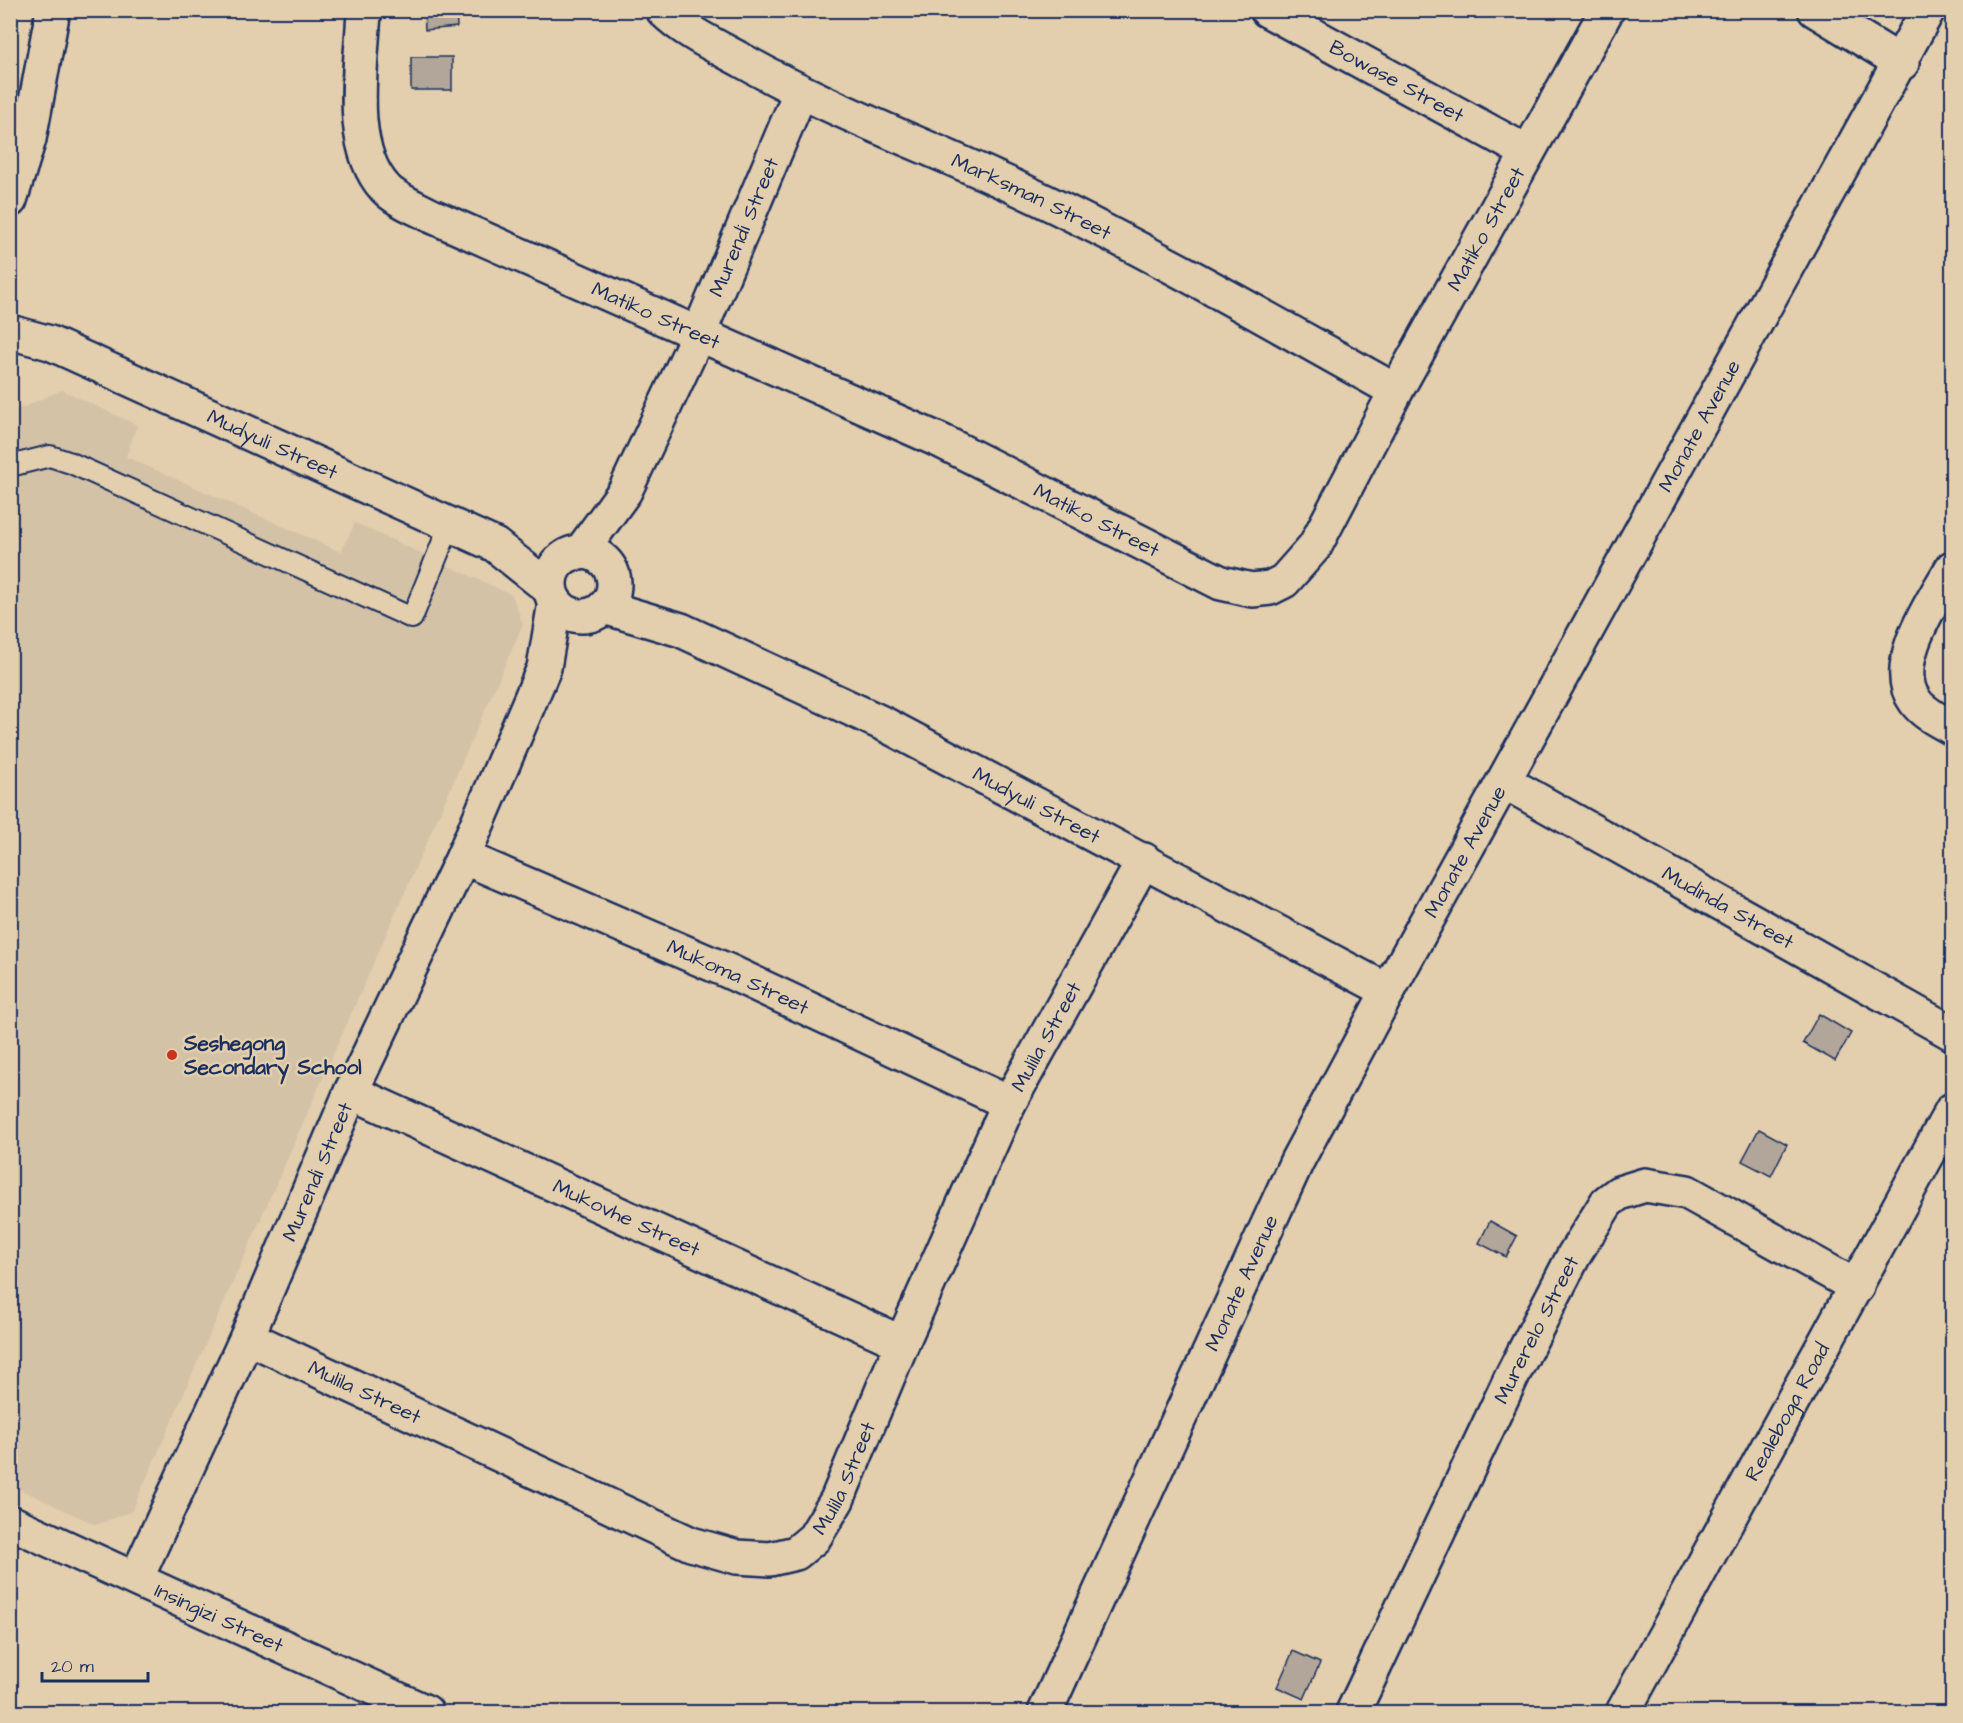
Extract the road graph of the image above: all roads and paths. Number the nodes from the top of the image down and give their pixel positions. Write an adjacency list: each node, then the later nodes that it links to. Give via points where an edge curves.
1 (53, 10): 11 (street, via 29,139)
2 (364, 10): 14 (street, Matiko Street, via 359,120 363,150 385,189 432,216)
3 (663, 10): 9 (street, Marksman Street, via 696,34)
4 (1267, 10): 10 (street, Bowase Street)
5 (1607, 10): 10 (street, Matiko Street)
6 (1815, 10): 8 (street)
7 (1928, 10): 8 (street, Monate Avenue)
8 (1902, 63): 25 (street, Monate Avenue)
9 (800, 93): 14 (street, Murendi Street); 16 (street, Marksman Street, via 1036,197)
10 (1527, 152): 16 (street, Matiko Street)
11 (10, 200)
12 (10, 308): 15 (street, Mudyuli Street)
13 (10, 332): 15 (street, Mudyuli Street)
14 (699, 333): 16 (street, Matiko Street, via 943,442 1221,583 1252,590 1284,581 1314,546); 18 (street, Murendi Street)
15 (50, 343): 19 (street, Mudyuli Street)
16 (1396, 391)
17 (10, 466): 19 (lane, via 50,456 71,463 412,618)
18 (625, 491): 21 (street, Murendi Street); 23 (street, Murendi Street)
19 (450, 524): 20 (street, Mudyuli Street)
20 (495, 545): 21 (street, Mudyuli Street); 23 (street, Mudyuli Street)
21 (574, 554): 23 (street, Mudyuli Street, via 601,559); 23 (street, Murendi Street, via 554,569)
22 (1953, 568): 24 (street, via 1917,632 1907,667 1907,686 1915,702)
23 (586, 593): 26 (street, Murendi Street, via 544,668); 27 (street, Mudyuli Street, via 681,630 886,726)
24 (1953, 728)
25 (1505, 782): 28 (street, Monate Avenue); 29 (street, Mudinda Street)
26 (463, 857): 30 (street, Murendi Street); 31 (street, Mukoma Street, via 728,971)
27 (1144, 860): 28 (street, Mudyuli Street); 31 (street, Mulila Street)
28 (1388, 991): 39 (street, Monate Avenue, via 1297,1161)
29 (1953, 1033)
30 (351, 1092): 34 (street, Murendi Street); 35 (street, Mukovhe Street)
31 (1009, 1103): 35 (street, Mulila Street)
32 (1953, 1110): 33 (street, Realeboga Road)
33 (1857, 1287): 40 (street, Murerelo Street, via 1687,1192 1645,1185 1618,1193 1606,1202 1513,1374); 41 (street, Realeboga Road)
34 (248, 1337): 35 (street, Mulila Street, via 691,1544 737,1557 770,1559 796,1553 814,1538 837,1500); 37 (street, Murendi Street)
35 (902, 1343)
36 (10, 1522): 37 (street, Insingizi Street)
37 (136, 1579): 38 (street, Insingizi Street)
38 (426, 1713)
39 (1045, 1713)
40 (1353, 1713)
41 (1623, 1713)

